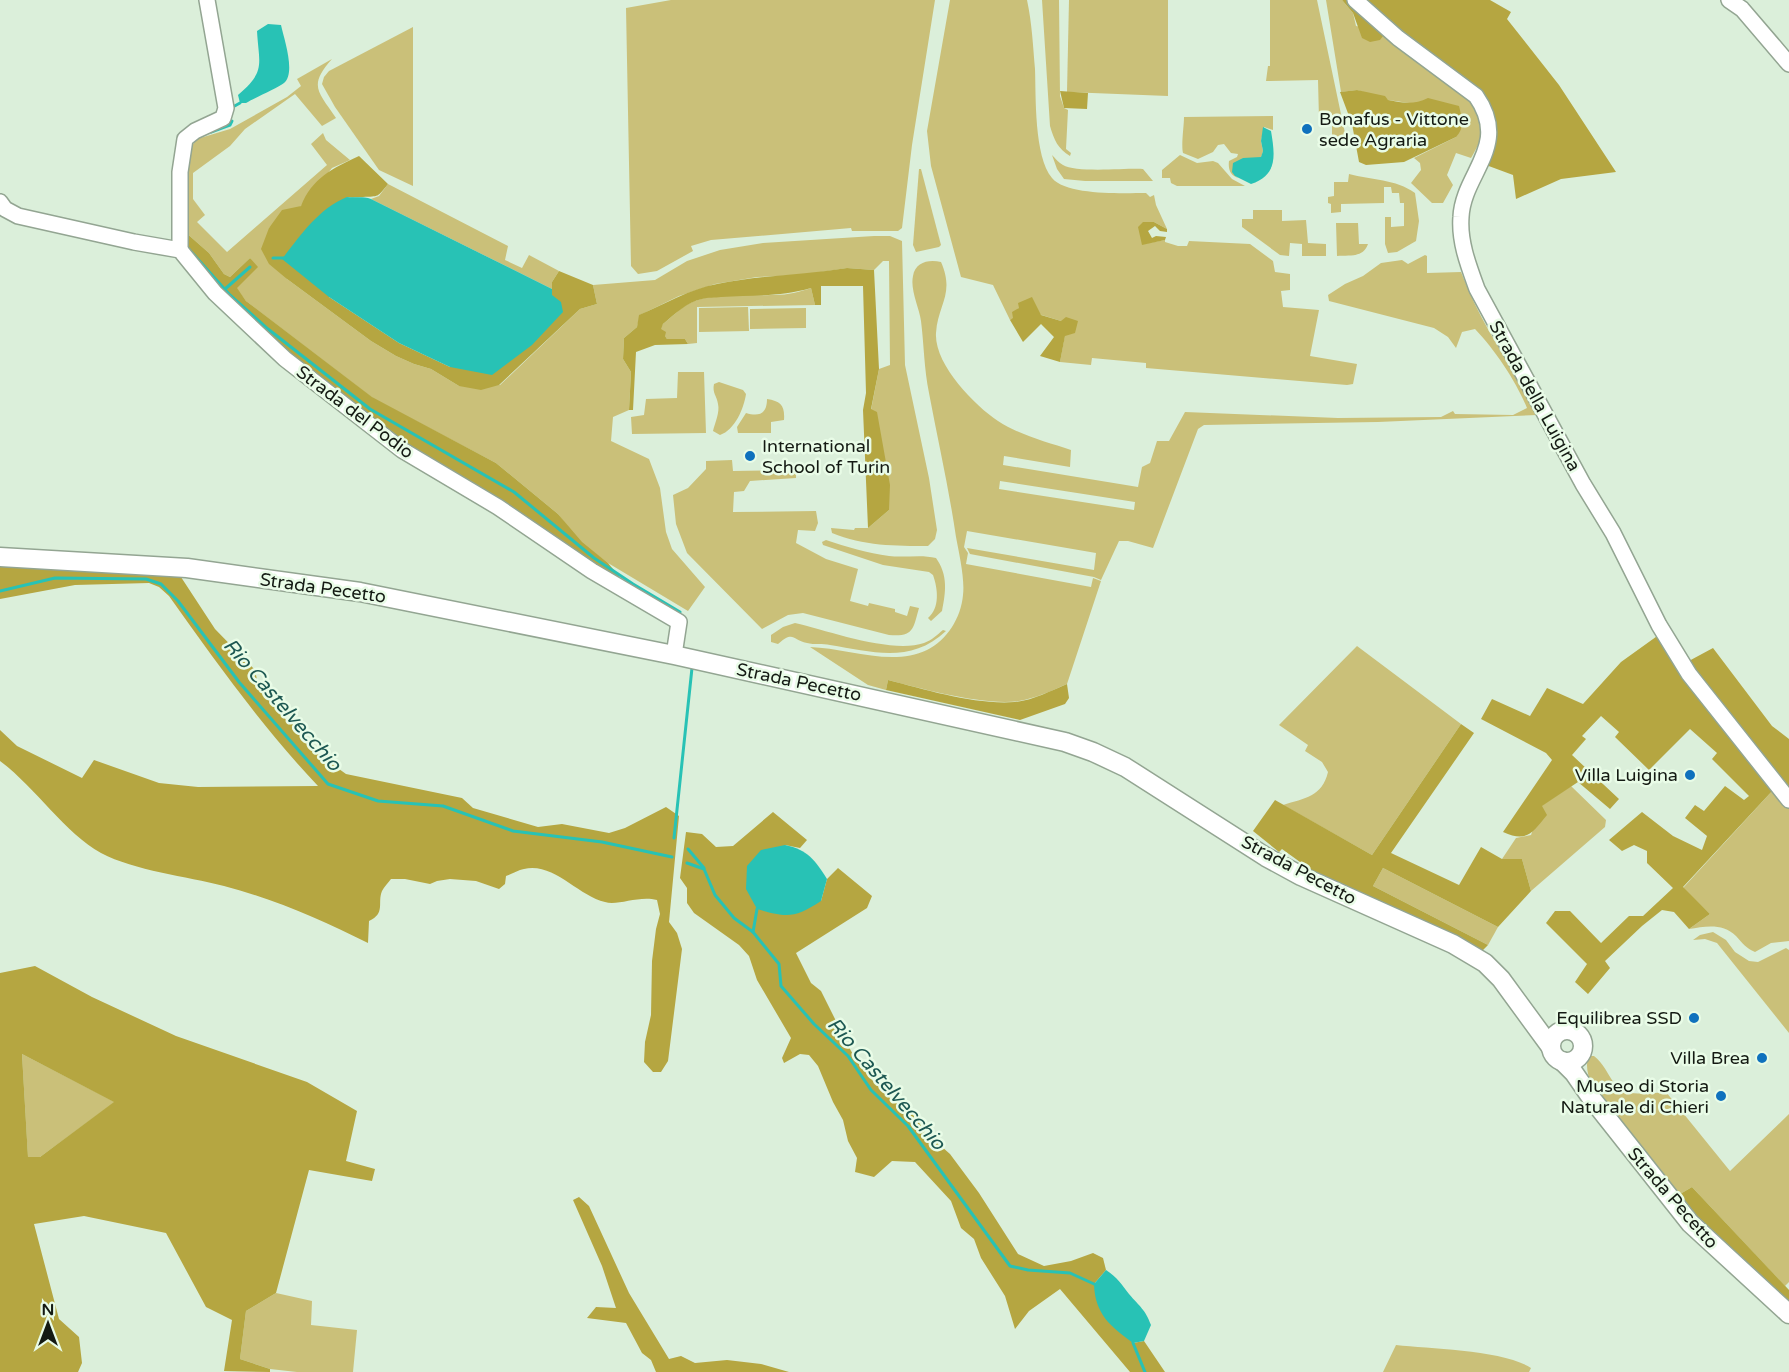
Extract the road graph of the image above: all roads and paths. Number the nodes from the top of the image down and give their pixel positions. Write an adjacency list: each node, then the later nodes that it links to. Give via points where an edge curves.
1 (207, 0): 6 (street, via 226,108 223,118 185,140 180,172)
2 (1355, 0): 9 (street, Strada della Luigina, via 1467,89 1484,107 1486,149 1461,218 1467,261 1477,289 1613,533 1659,626 1689,674)
3 (1729, 0): 4 (street, via 1742,9)
4 (1789, 64)
5 (2, 208): 6 (street, via 18,216)
6 (180, 250): 8 (street, Strada del Podio, via 215,293 285,359 402,450 679,622)
7 (0, 557): 8 (main road, Strada Pecetto, via 187,568 360,592)
8 (674, 655): 10 (main road, Strada Pecetto, via 1006,728 1093,752 1145,779 1301,876 1453,944 1485,963)
9 (1789, 800)
10 (1524, 1011): 11 (main road, Strada Pecetto, via 1548,1027); 12 (main road, Strada Pecetto)
11 (1562, 1030): 12 (main road); 13 (main road, Strada Pecetto, via 1572,1030 1580,1036)
12 (1550, 1046): 14 (main road, Strada Pecetto)
13 (1580, 1055): 14 (main road, via 1572,1061); 15 (main road, Strada Pecetto)
14 (1562, 1061): 15 (main road, Strada Pecetto)
15 (1592, 1099): 16 (main road, Strada Pecetto, via 1690,1223)
16 (1789, 1314)

